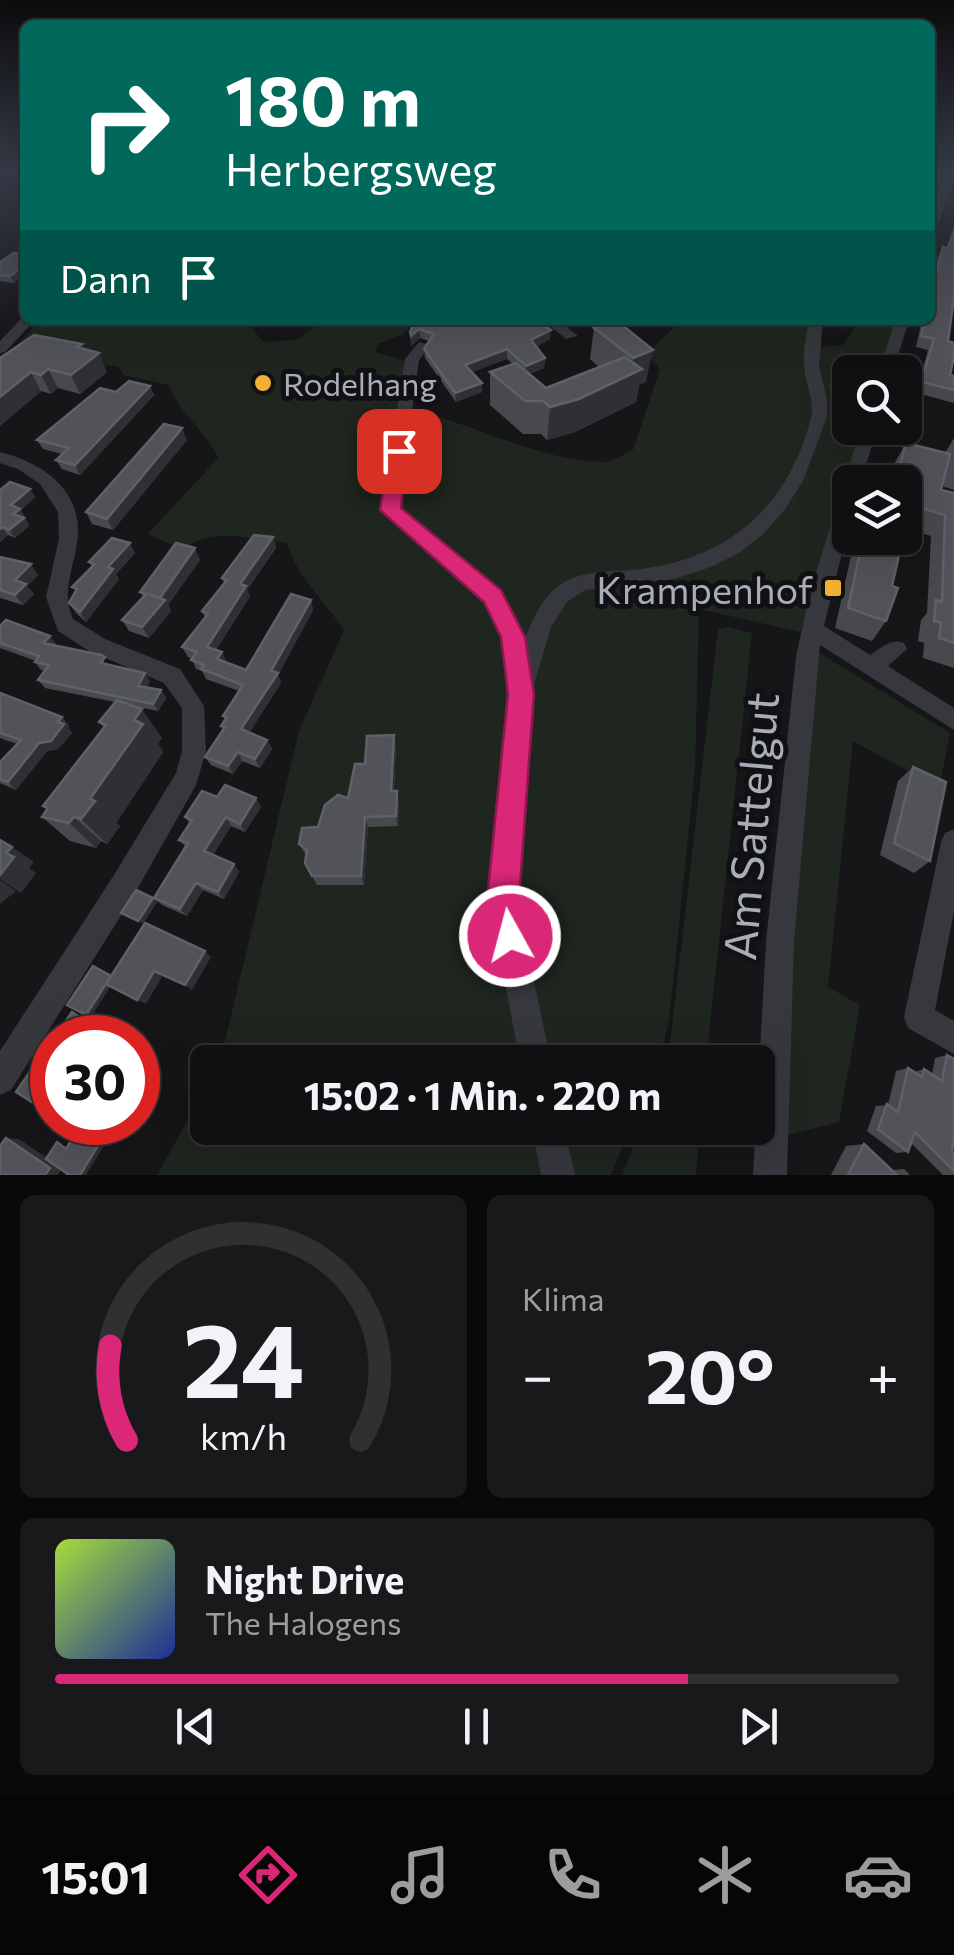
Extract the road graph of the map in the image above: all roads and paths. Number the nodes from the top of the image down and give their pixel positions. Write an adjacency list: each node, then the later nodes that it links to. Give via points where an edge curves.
1 (23, 325): 7 (street)
2 (556, 325): 5 (street)
3 (816, 325): 14 (street, via 812,363 820,412 794,476 758,528 728,554 696,568 570,588 545,619)
4 (900, 325): 8 (street)
5 (572, 336)
6 (424, 345): 14 (street, via 412,359 390,510 500,606 513,637)
7 (0, 349)
8 (891, 355)
9 (0, 457): 19 (street, via 42,476 63,504 70,525 54,589 65,624 172,676 196,720 187,777)
10 (832, 555): 11 (street, Am Sattelgut)
11 (812, 628): 13 (street); 22 (street, Am Sattelgut, via 780,942)
12 (896, 649): 13 (street)
13 (871, 666): 15 (street)
14 (521, 694): 18 (street, via 503,899)
15 (954, 720)
16 (954, 842): 17 (street, via 918,1016)
17 (954, 1039)
18 (532, 1045)
19 (0, 1079)
20 (552, 1145): 21 (street)
21 (558, 1175)
22 (770, 1175)

